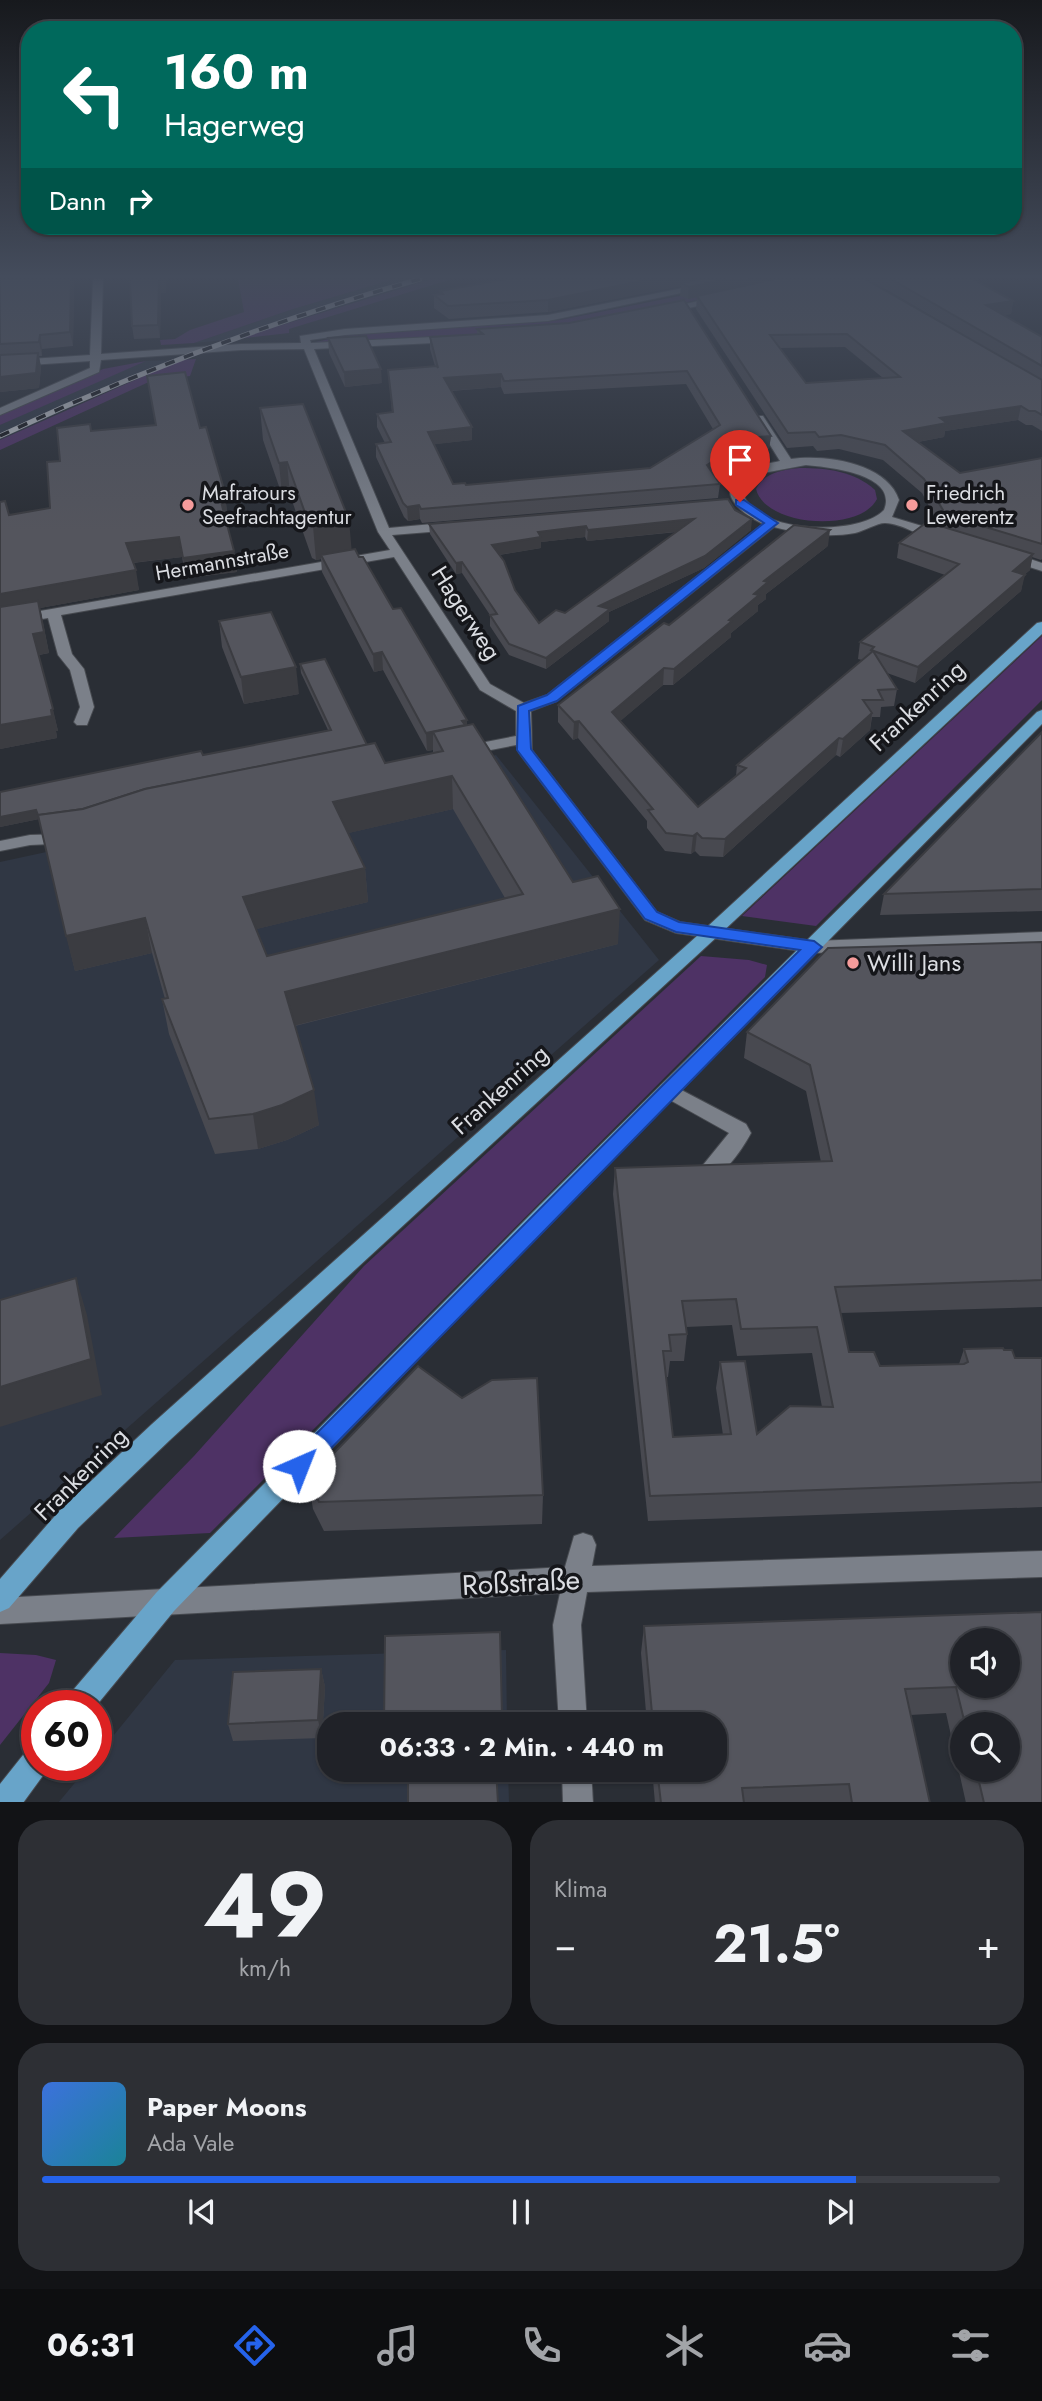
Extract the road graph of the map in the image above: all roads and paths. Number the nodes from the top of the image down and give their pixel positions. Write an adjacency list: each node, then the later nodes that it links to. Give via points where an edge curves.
1 (96, 363): 4 (street, via 95,370)
2 (314, 363): 9 (street, Hagerweg)
3 (751, 406): 5 (street)
4 (0, 412)
5 (787, 462): 6 (street, via 834,464 874,477 892,493 894,502); 7 (street, via 744,476 737,484 733,503)
6 (883, 518): 7 (street, via 834,531); 10 (street)
7 (772, 523): 17 (street, via 552,698)
8 (466, 525): 9 (street)
9 (384, 532): 12 (street, Hagerweg)
10 (949, 538)
11 (989, 550): 13 (street)
12 (397, 552): 14 (street, Hermannstraße); 17 (street, Hagerweg, via 485,687)
13 (1042, 567)
14 (54, 613): 15 (street, Hermannstraße); 19 (street, via 65,655 77,669 87,708)
15 (0, 622)
16 (1042, 626): 24 (main road, Frankenring)
17 (523, 709): 20 (street)
18 (1042, 715): 26 (main road)
19 (82, 722)
20 (524, 738): 21 (street); 24 (street, via 524,750 651,916 676,927)
21 (443, 755)
22 (78, 836): 23 (street)
23 (0, 846)
24 (713, 932): 26 (street); 32 (main road, Frankenring, via 161,1432 69,1519)
25 (1042, 938): 26 (street)
26 (814, 947): 27 (main road)
27 (668, 1090): 28 (street, via 741,1133 706,1176); 33 (main road, via 605,1166 538,1222)
28 (673, 1179)
29 (583, 1545): 31 (street)
30 (1042, 1564): 31 (street, Roßstraße)
31 (577, 1579): 33 (street, Roßstraße); 36 (street, via 567,1625)
32 (0, 1599)
33 (165, 1602): 34 (street, Roßstraße); 35 (main road)
34 (0, 1611)
35 (91, 1690)
36 (572, 1712)
37 (21, 1780): 39 (main road)
38 (577, 1782): 40 (street)
39 (4, 1802)
40 (578, 1802)

